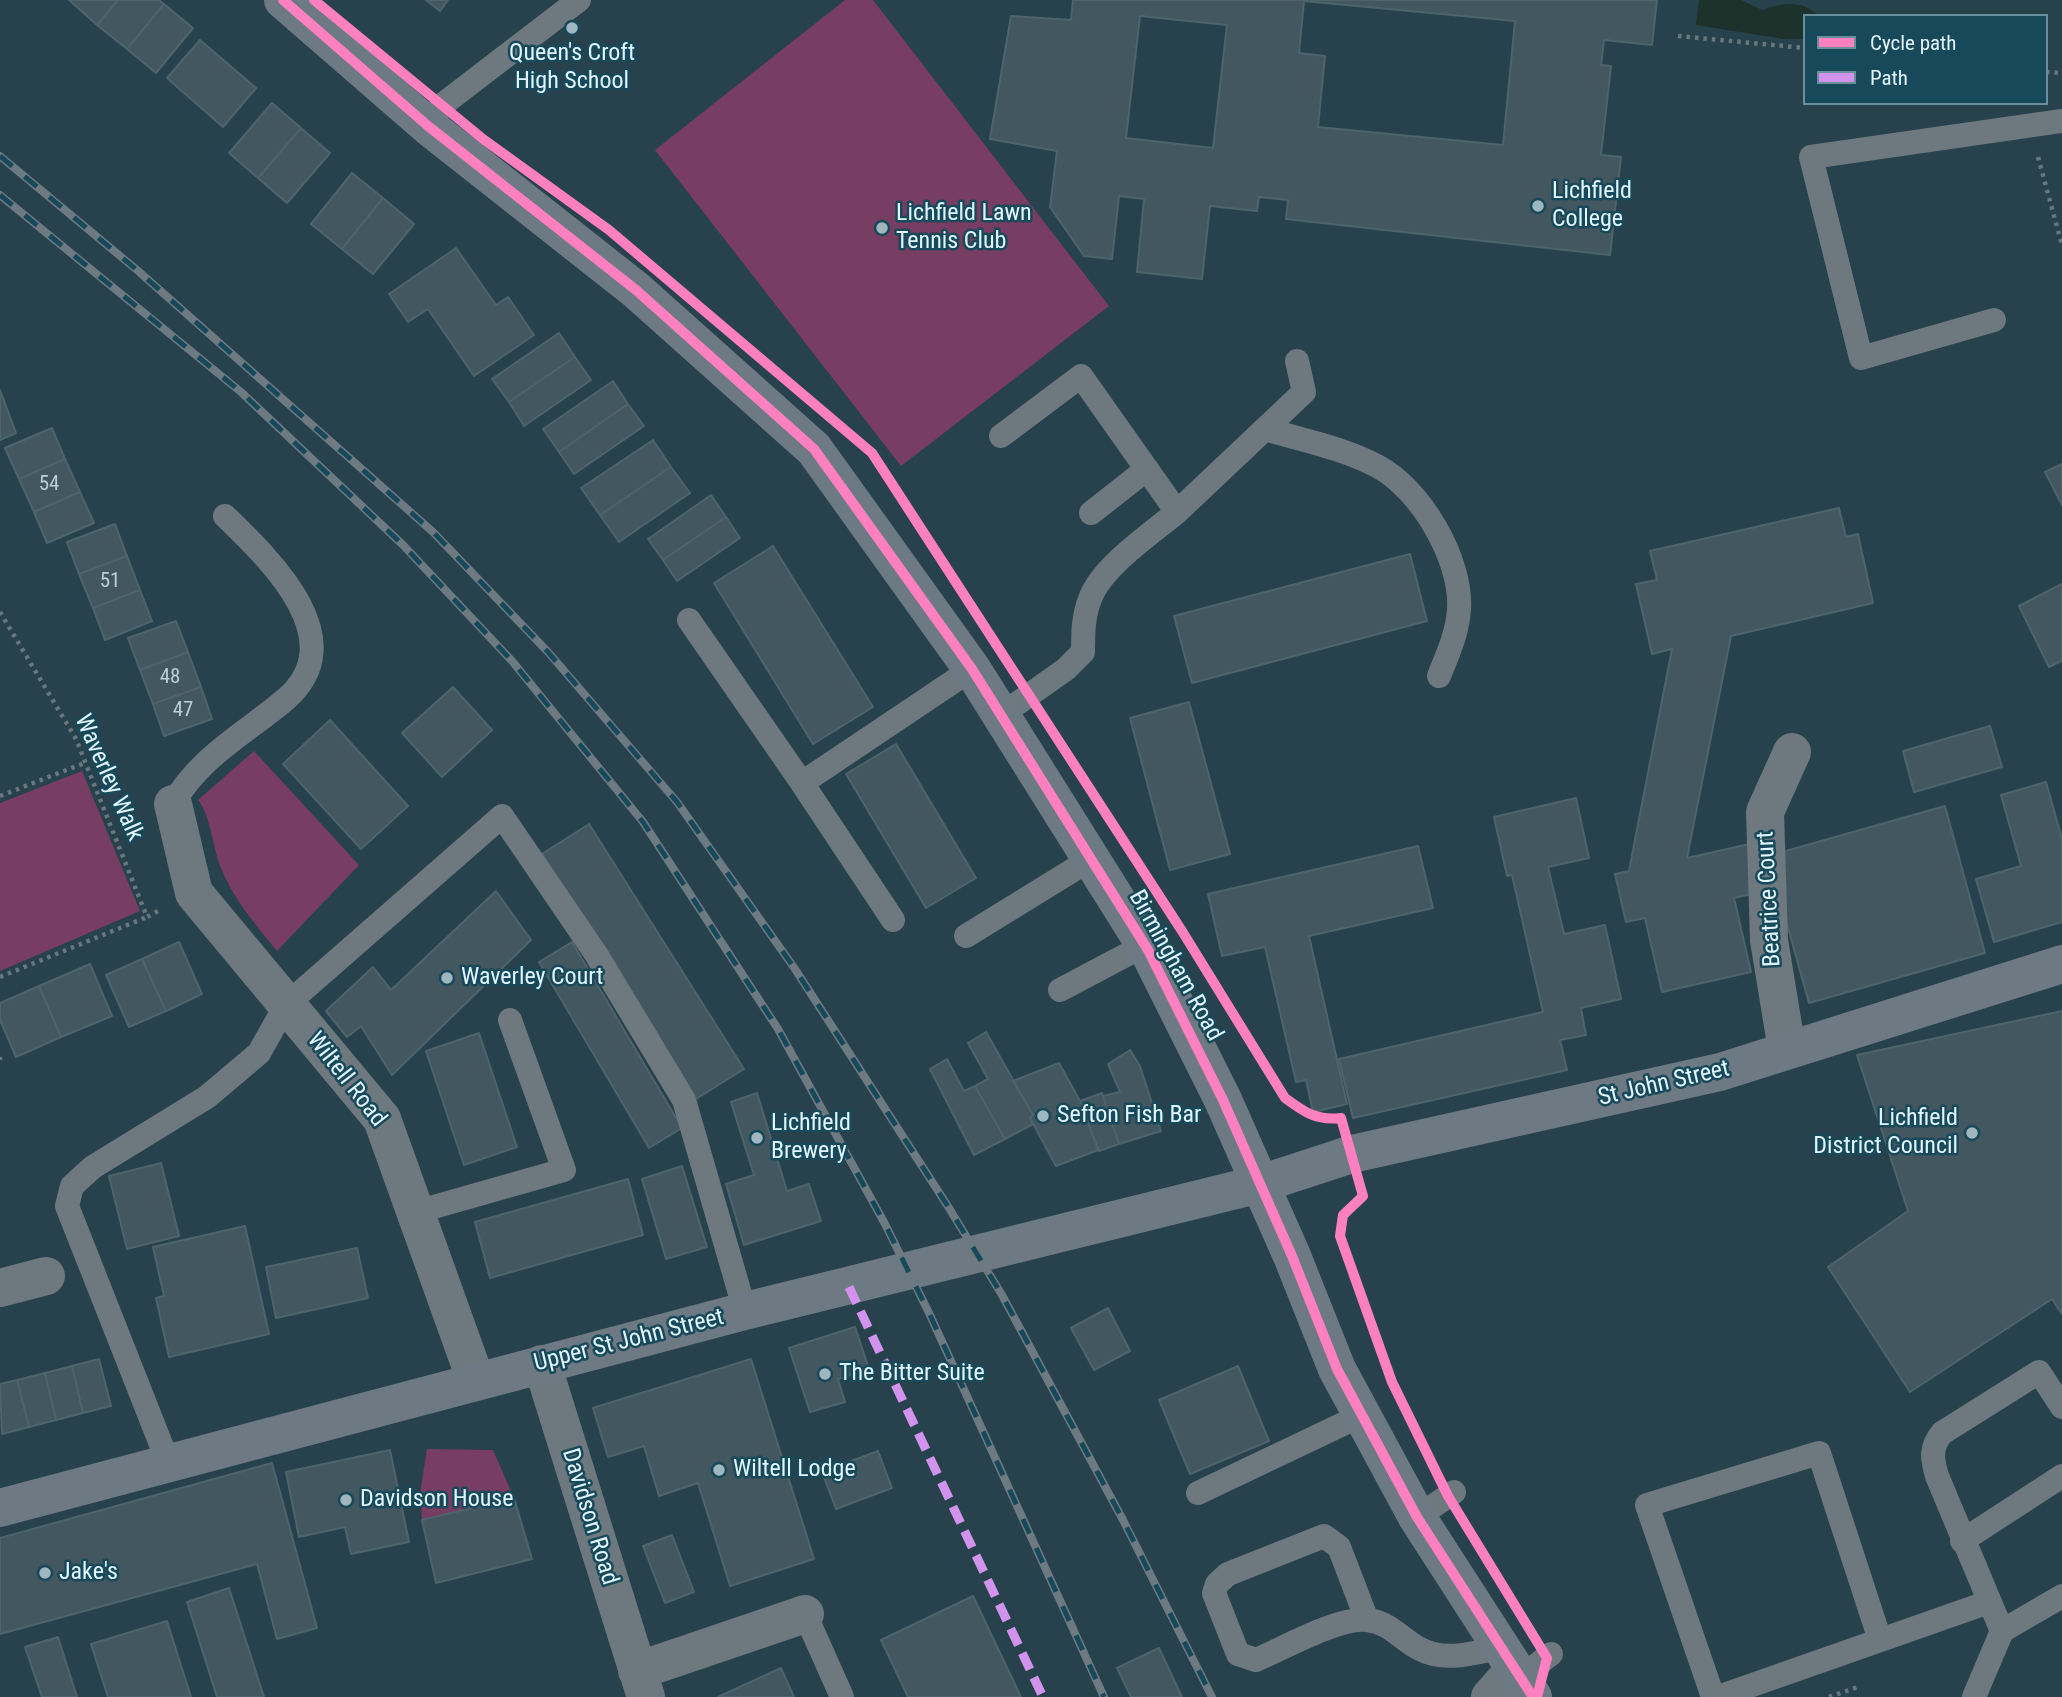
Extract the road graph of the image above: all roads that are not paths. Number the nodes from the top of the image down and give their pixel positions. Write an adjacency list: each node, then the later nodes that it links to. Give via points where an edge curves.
1 (283, 0): 4 (street, Birmingham Road)
2 (579, 0): 4 (lane, via 442,105)
3 (2062, 121): 5 (lane, via 1811,157 1861,358)
4 (428, 126): 14 (street, Birmingham Road, via 636,290 814,449)
5 (1994, 320)
6 (1297, 362): 7 (lane, via 1304,392)
7 (1265, 429): 10 (lane); 15 (lane, via 1378,467 1409,490 1441,536 1453,571 1459,609)
8 (1001, 436): 9 (lane, via 1081,376)
9 (1147, 469): 10 (lane); 11 (lane)
10 (1177, 512): 16 (lane, via 1101,578 1090,598 1083,652)
11 (1091, 513)
12 (225, 516): 19 (lane, via 279,570 297,597 310,638 309,662 297,688 202,765)
13 (689, 620): 18 (lane)
14 (972, 669): 16 (street, Birmingham Road); 18 (lane)
15 (1439, 676)
16 (1001, 715): 20 (street, Birmingham Road)
17 (1792, 752): 28 (street, Beatrice Court, via 1765,812 1769,940)
18 (802, 783): 21 (lane)
19 (173, 804): 26 (street, Wiltell Road, via 194,893)
20 (1091, 859): 22 (lane); 23 (street, Birmingham Road)
21 (893, 920)
22 (966, 936)
23 (1145, 945): 25 (lane); 29 (street, Birmingham Road)
24 (2062, 964): 28 (street, St John Street)
25 (1060, 990)
26 (286, 1005): 30 (street, Wiltell Road, via 382,1119); 33 (lane, via 502,816 596,954 684,1100); 38 (lane, via 249,1062 207,1097 93,1167 72,1186 67,1206)
27 (510, 1020): 30 (lane, via 564,1170)
28 (1787, 1050): 29 (street, St John Street, via 1720,1072 1352,1154)
29 (1260, 1184): 33 (street, Upper St John Street); 37 (street, Birmingham Road, via 1337,1369)
30 (416, 1212): 35 (street, Wiltell Road)
31 (46, 1276): 32 (street)
32 (0, 1288)
33 (745, 1311): 34 (street, Upper St John Street)
34 (542, 1364): 35 (street, Upper St John Street); 53 (street, Davidson Road)
35 (477, 1381): 38 (street, Upper St John Street)
36 (2062, 1407): 44 (lane, via 2039,1372 1934,1442 1931,1458)
37 (1362, 1415): 41 (lane); 43 (street, Birmingham Road)
38 (168, 1462): 42 (street, Upper St John Street)
39 (2062, 1476): 44 (lane)
40 (1454, 1492): 43 (lane)
41 (1199, 1493)
42 (0, 1508)
43 (1417, 1517): 52 (street, Birmingham Road)
44 (1962, 1541): 46 (lane)
45 (2062, 1595): 49 (lane)
46 (1989, 1602): 49 (lane); 50 (lane)
47 (805, 1614): 53 (street, Davidson Road); 54 (lane)
48 (1367, 1620): 48 (lane, via 1348,1621 1256,1660 1238,1654 1214,1593 1228,1574 1324,1536 1339,1547); 52 (lane, via 1390,1626 1435,1655 1461,1656)
49 (2002, 1631): 57 (lane)
50 (1881, 1640): 55 (lane, via 1819,1453 1647,1505); 56 (lane)
51 (1551, 1654): 52 (lane)
52 (1512, 1678)
53 (642, 1684)
54 (842, 1697)
55 (1713, 1697)
56 (1718, 1697)
57 (1974, 1697)

